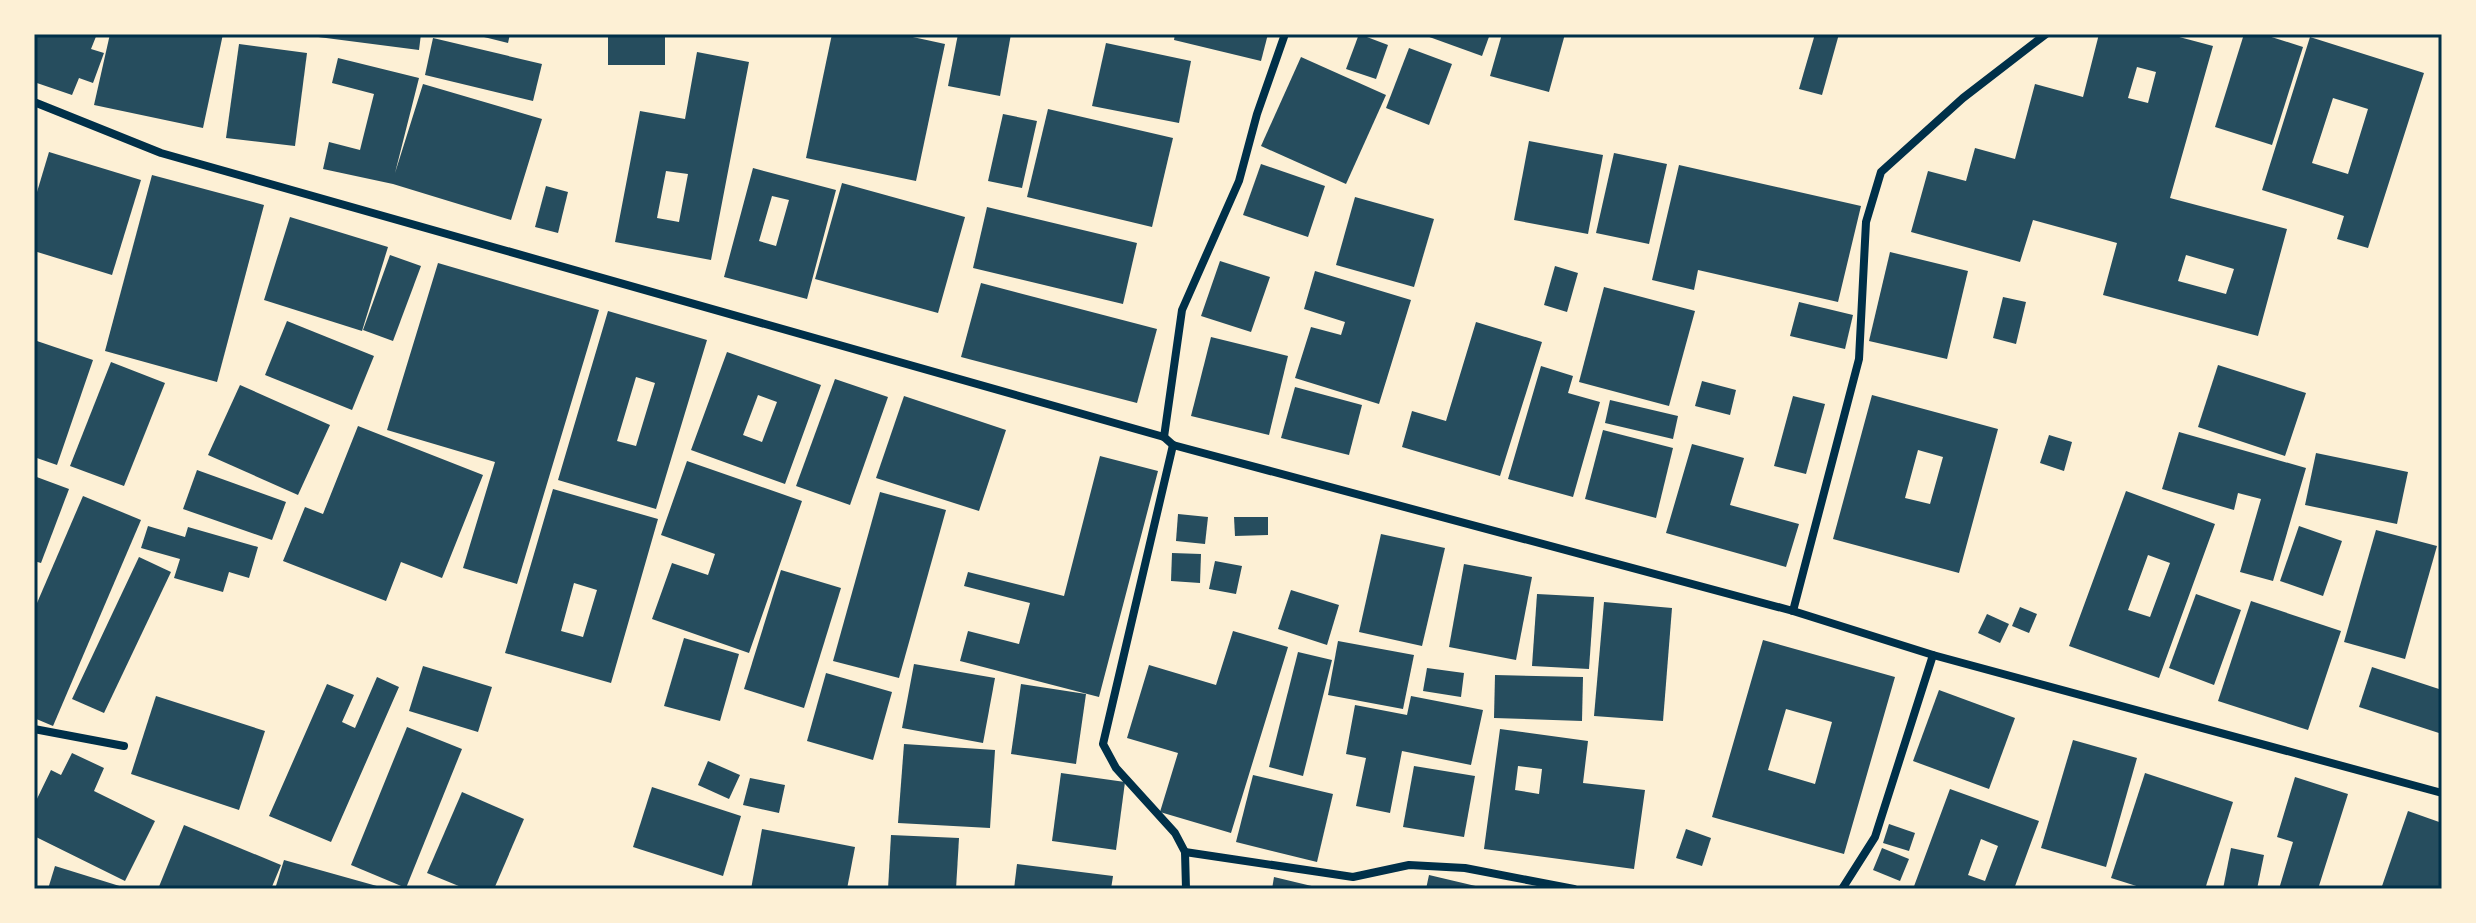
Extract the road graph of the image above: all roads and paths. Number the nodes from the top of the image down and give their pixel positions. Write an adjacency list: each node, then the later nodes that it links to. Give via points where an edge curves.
1 (1285, 34): 4 (street, via 1239,181 1182,310)
2 (2046, 34): 6 (street, via 1963,98 1881,172 1866,222 1859,359)
3 (34, 102): 4 (street, via 161,153)
4 (1164, 437): 5 (street)
5 (1173, 445): 6 (street); 11 (street, via 1103,744 1116,768 1175,833)
6 (1793, 611): 7 (street)
7 (1933, 655): 10 (street); 14 (street, via 1875,837)
8 (34, 729): 9 (street)
9 (124, 746)
10 (2442, 793)
11 (1185, 852): 12 (street); 13 (street, via 1353,877 1409,865 1465,868)
12 (1186, 889)
13 (1574, 889)
14 (1842, 889)

